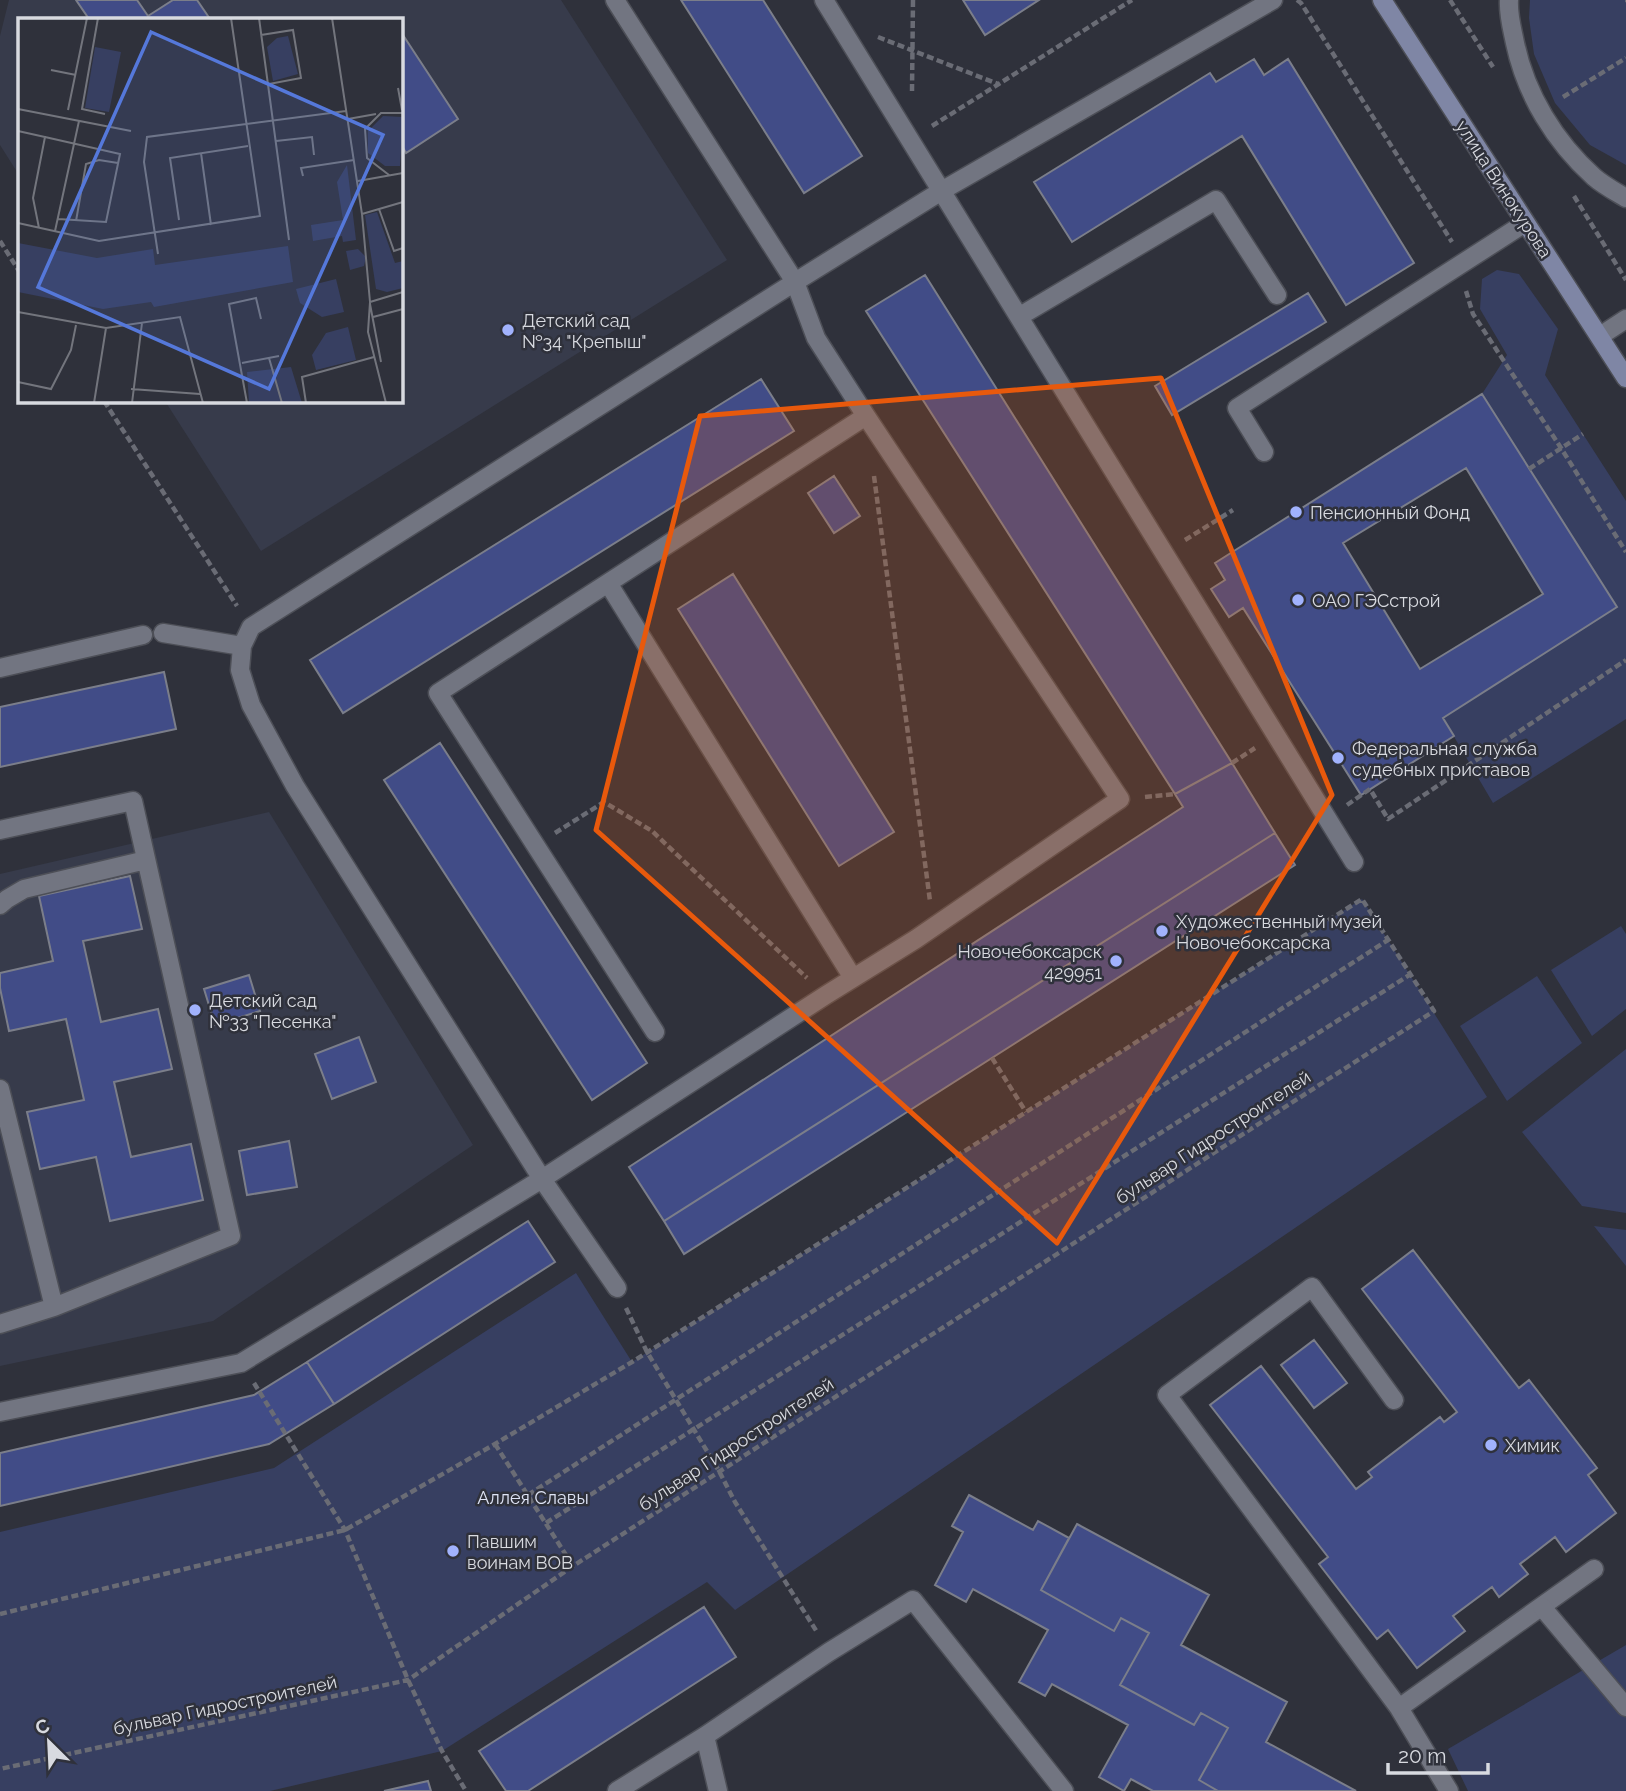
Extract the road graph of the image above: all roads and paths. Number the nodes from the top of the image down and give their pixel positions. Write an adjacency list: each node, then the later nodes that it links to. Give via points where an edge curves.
1 (615, 0): 19 (street)
2 (824, 0): 8 (street)
3 (913, 0): 9 (path)
4 (1132, 0): 11 (path)
5 (1273, 0): 14 (street)
6 (1382, 0): 16 (street, улица Винокурова)
7 (1509, 0): 12 (street, via 1519,64)
8 (838, 22): 9 (path); 13 (street)
9 (912, 51): 11 (path); 13 (path)
10 (1626, 58): 12 (path)
11 (998, 84): 13 (path)
12 (1540, 111): 15 (street, via 1569,152 1596,179)
13 (911, 139): 14 (street)
14 (943, 190): 19 (street); 21 (street)
15 (1626, 198)
16 (1525, 223): 23 (street, улица Винокурова); 28 (street, via 1237,408)
17 (0, 241): 18 (path)
18 (18, 269)
19 (795, 282): 26 (street, via 816,338); 34 (street)
20 (1277, 295): 21 (street, via 1216,200)
21 (1020, 316): 32 (street)
22 (1626, 319): 23 (street)
23 (1600, 336): 24 (street, улица Винокурова)
24 (1626, 378)
25 (105, 402): 34 (path)
26 (866, 416): 33 (street); 46 (street, via 1120,799)
27 (1583, 434): 29 (path)
28 (1264, 452)
29 (1529, 469)
30 (873, 472): 46 (path)
31 (1233, 510): 32 (path)
32 (1164, 553): 40 (street)
33 (608, 583): 42 (street, via 438,693); 49 (street)
34 (251, 627): 37 (street)
35 (163, 633): 37 (street)
36 (143, 635): 39 (street)
37 (242, 646): 55 (street, via 240,670 251,705 295,786)
38 (1626, 660): 40 (path, via 1388,819 1370,789)
39 (0, 668)
40 (1327, 818): 44 (street)
41 (0, 830): 43 (street, via 133,800)
42 (536, 845): 50 (path, via 604,802 652,831); 51 (street)
43 (146, 860): 45 (street, via 24,889); 57 (street, via 231,1236)
44 (1354, 862)
45 (0, 905)
46 (934, 927): 49 (street)
47 (1388, 940): 48 (path); 54 (path, via 1362,899); 61 (path)
48 (1411, 974): 64 (path); 66 (path, бульвар Гидростроителей, via 1434,1011)
49 (853, 978): 50 (street)
50 (826, 995): 55 (street)
51 (655, 1032)
52 (992, 1058): 54 (path)
53 (0, 1089): 57 (street)
54 (1026, 1112): 59 (path)
55 (542, 1179): 56 (street); 60 (street)
56 (617, 1288): 59 (path)
57 (54, 1307): 58 (street)
58 (0, 1324)
59 (647, 1352): 61 (path); 65 (path)
60 (241, 1363): 63 (street); 69 (path)
61 (675, 1400): 64 (path); 67 (path)
62 (1394, 1400): 77 (street, via 1311,1287 1167,1395)
63 (0, 1412)
64 (694, 1429): 66 (path); 68 (path)
65 (495, 1444): 67 (path); 69 (path)
66 (719, 1471): 70 (path, бульвар Гидростроителей); 74 (path)
67 (528, 1494): 68 (path)
68 (546, 1523): 70 (path)
69 (345, 1530): 73 (path); 75 (path)
70 (573, 1566): 75 (path, бульвар Гидростроителей)
71 (1594, 1570): 72 (street)
72 (1542, 1607): 76 (street); 77 (street)
73 (0, 1614)
74 (829, 1651): 78 (street); 83 (street, via 913,1600)
75 (408, 1680): 79 (path, бульвар Гидростроителей); 80 (path)
76 (1626, 1707)
77 (1399, 1708): 84 (street)
78 (705, 1736): 81 (street); 82 (street)
79 (0, 1769)
80 (466, 1791)
81 (617, 1791)
82 (718, 1791)
83 (1065, 1791)
84 (1448, 1791)

